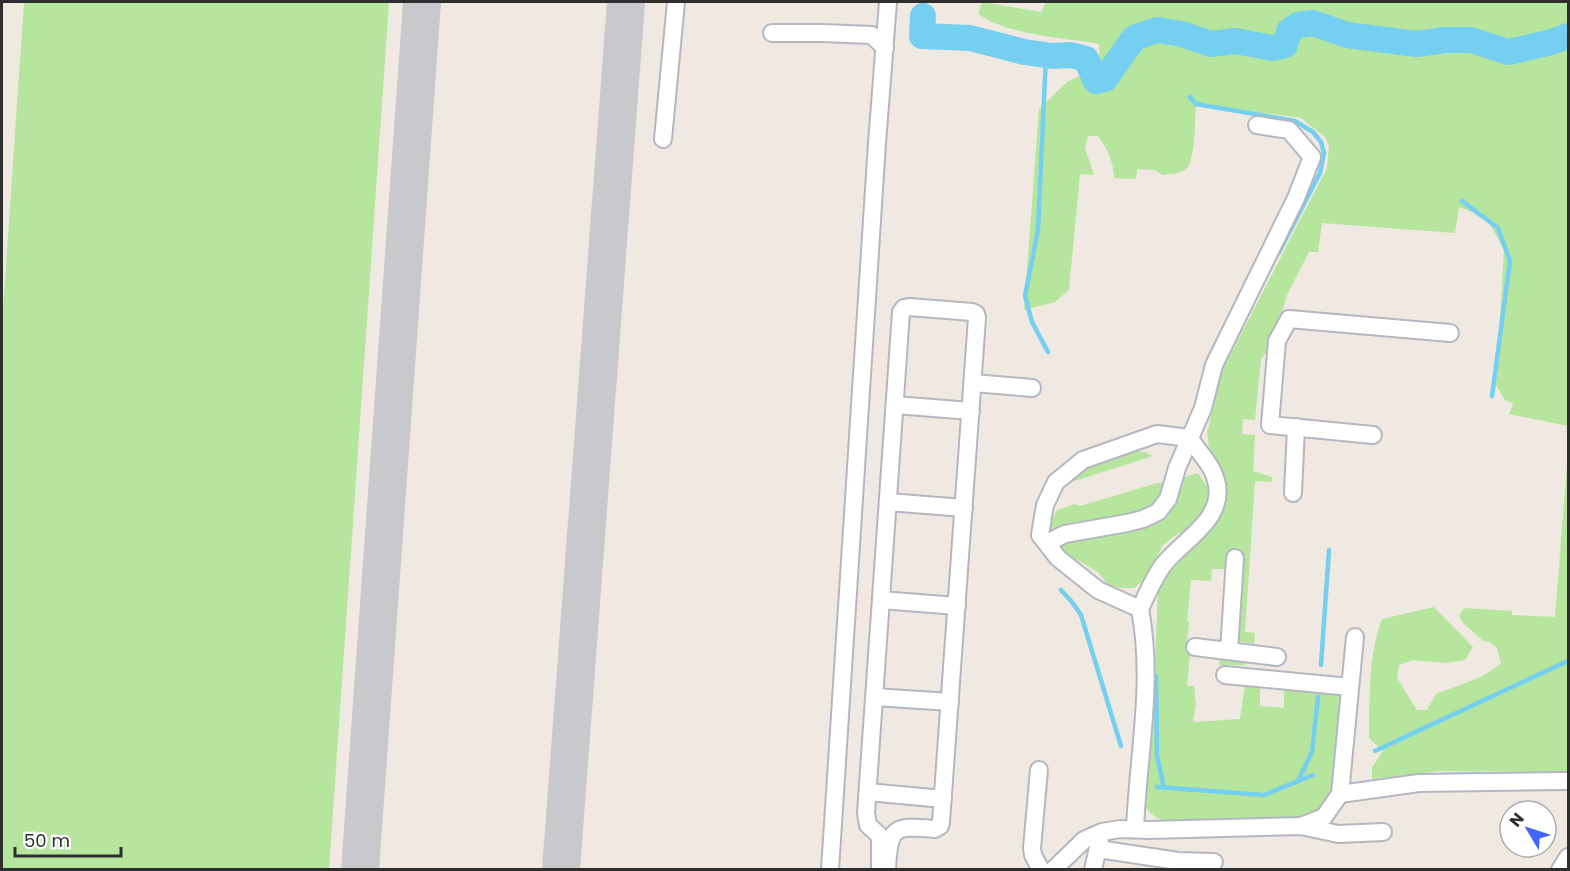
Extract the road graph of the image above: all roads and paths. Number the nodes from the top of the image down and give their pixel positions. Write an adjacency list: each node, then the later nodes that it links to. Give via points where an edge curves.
1 (676, 2): 5 (street)
2 (883, 15): 3 (street, via 822,33); 44 (street, via 885,48)
3 (772, 33)
4 (1257, 125): 13 (street, via 1289,130 1312,157 1296,198 1214,365)
5 (663, 139)
6 (1450, 333): 11 (street, via 1289,319 1277,341 1270,425)
7 (973, 383): 8 (street); 9 (street, via 976,314 904,308); 10 (street)
8 (1032, 388)
9 (895, 405): 10 (street); 15 (street)
10 (971, 411): 16 (street)
11 (1296, 428): 12 (street); 14 (street)
12 (1373, 435)
13 (1190, 438): 17 (street, via 1168,499 1158,512 1143,519 1065,534); 17 (street, via 1156,434 1083,460 1056,482 1049,498 1040,535); 21 (street, via 1215,476 1215,508 1203,528 1164,564)
14 (1293, 493)
15 (888, 502): 16 (street); 19 (street)
16 (964, 508): 20 (street)
17 (1047, 543): 21 (street, via 1058,558 1098,590)
18 (1235, 558): 24 (street)
19 (882, 600): 20 (street); 28 (street)
20 (957, 606): 29 (street)
21 (1140, 609): 36 (street, via 1146,638 1146,707)
22 (1355, 637): 27 (street)
23 (1195, 647): 24 (street)
24 (1229, 651): 26 (street, via 1278,652)
25 (1225, 675): 26 (street)
26 (1276, 680): 27 (street)
27 (1350, 687): 33 (street)
28 (875, 697): 29 (street); 32 (street)
29 (950, 702): 34 (street)
30 (1038, 770): 47 (street, via 1032,848)
31 (1569, 782): 33 (street, via 1419,783)
32 (868, 792): 34 (street); 45 (street, via 868,825 880,836)
33 (1340, 794): 35 (street, via 1324,817)
34 (943, 799): 46 (street, via 940,826 936,829 904,827 893,835 888,846)
35 (1301, 826): 37 (street); 39 (street, via 1338,834)
36 (1135, 829): 37 (street); 38 (street)
37 (1167, 830): 42 (street)
38 (1102, 832): 40 (street); 48 (street, via 1084,840)
39 (1383, 832)
40 (1098, 849): 42 (street); 49 (street)
41 (1569, 857): 50 (street)
42 (1167, 859): 43 (street)
43 (1214, 862)
44 (830, 870)
45 (880, 870)
46 (887, 870)
47 (1041, 870)
48 (1053, 870)
49 (1094, 870)
50 (1560, 870)

